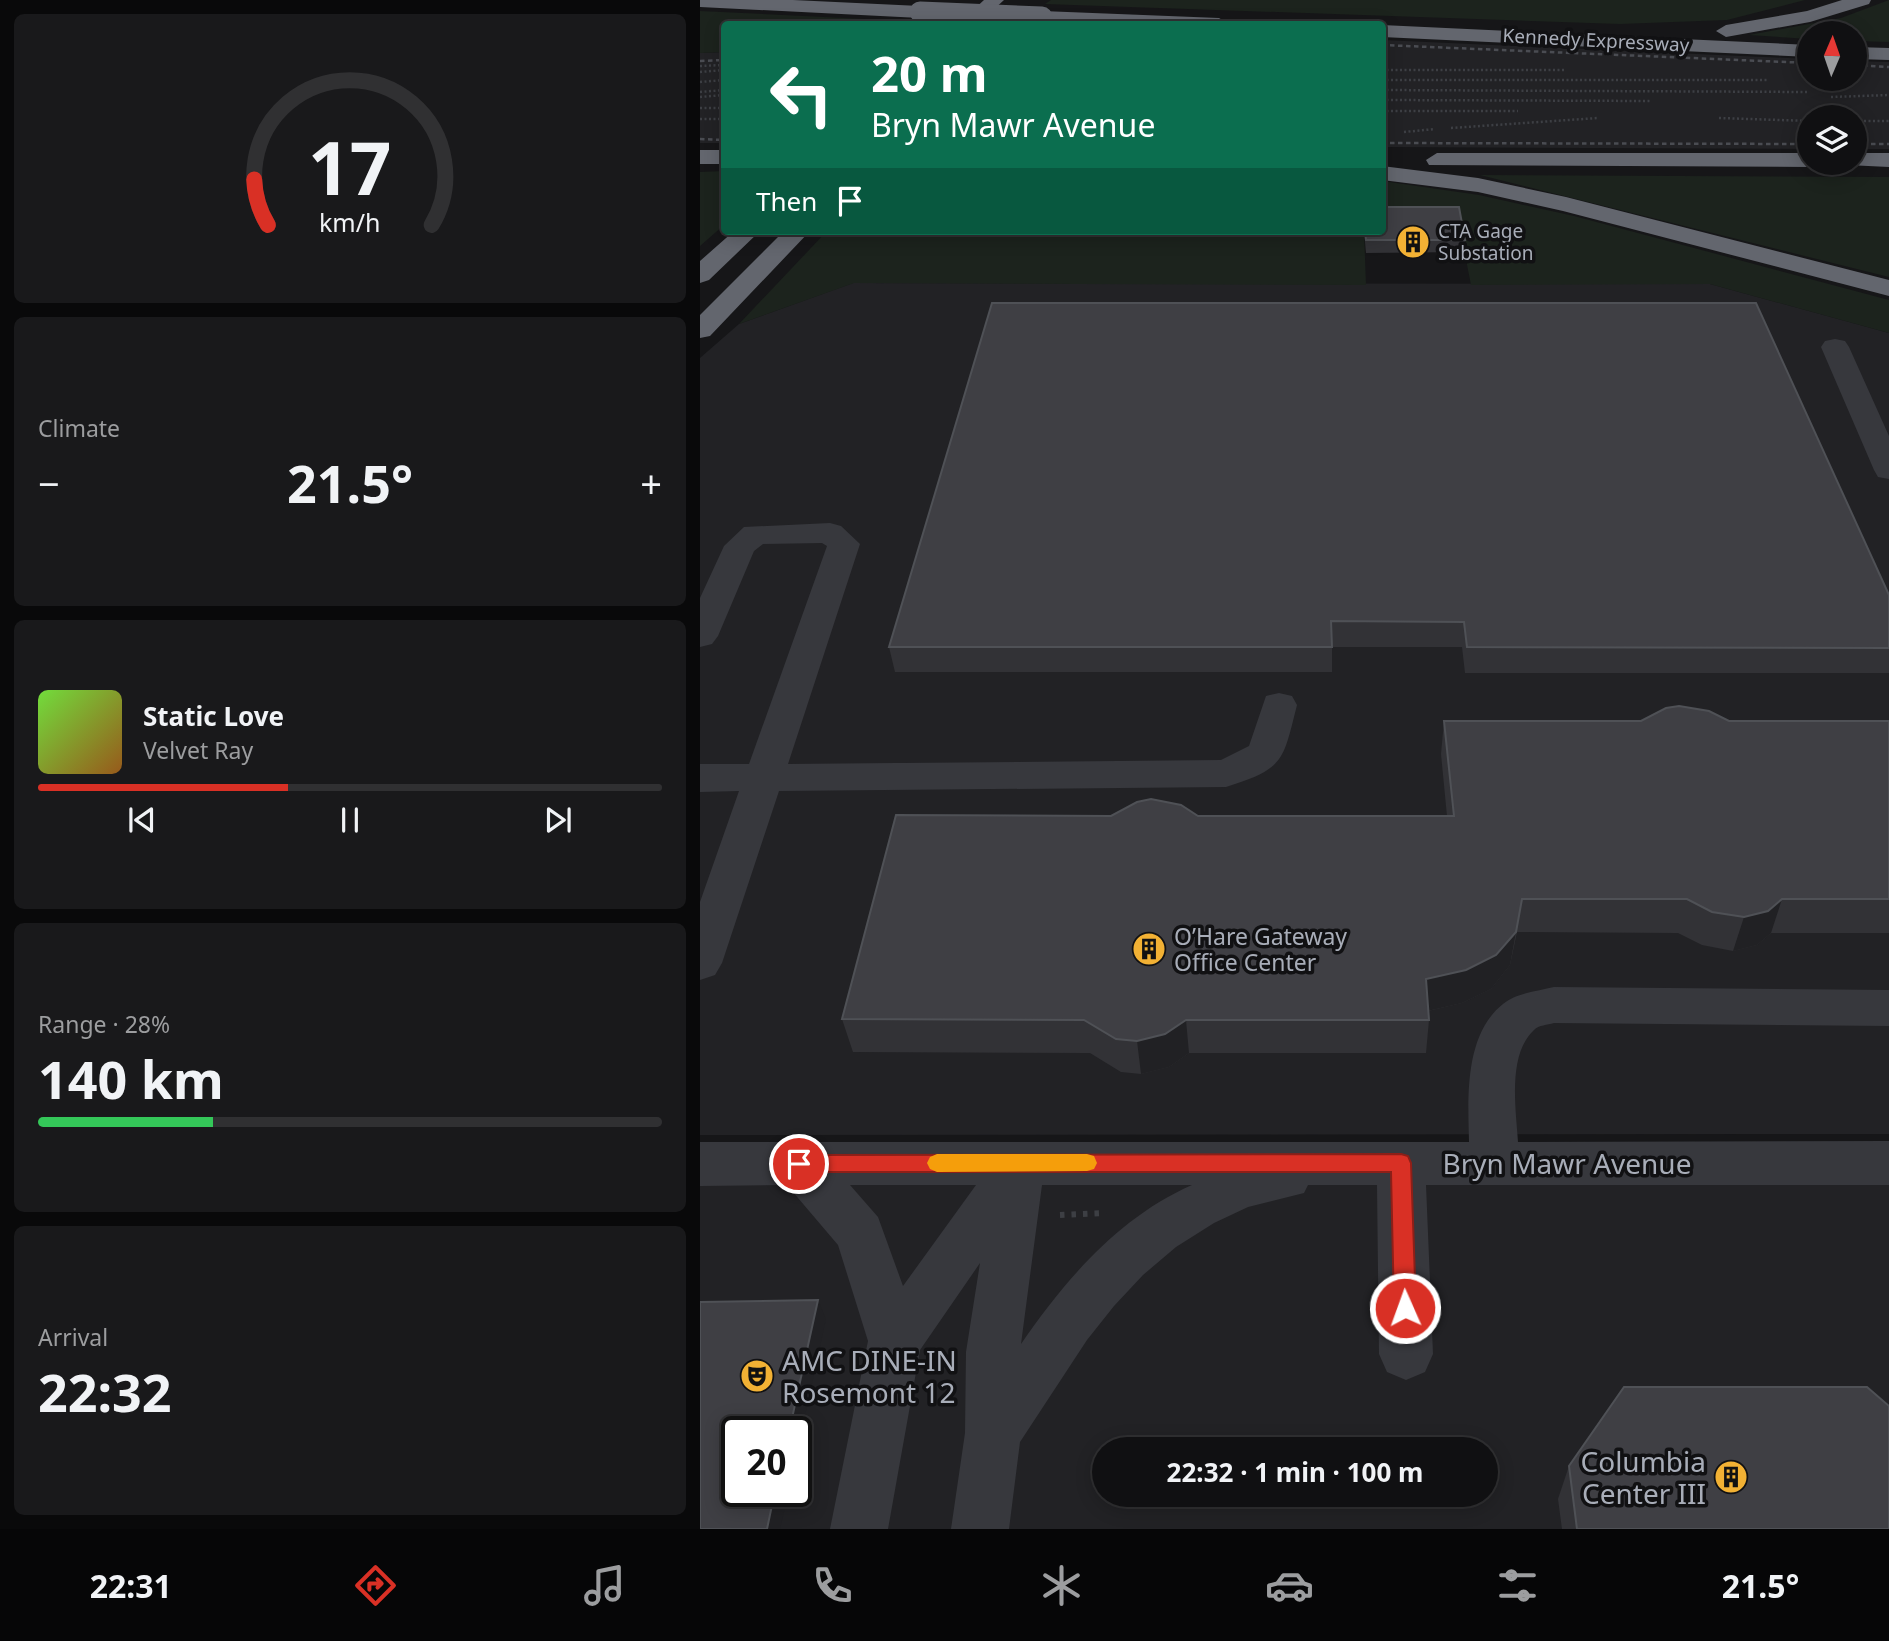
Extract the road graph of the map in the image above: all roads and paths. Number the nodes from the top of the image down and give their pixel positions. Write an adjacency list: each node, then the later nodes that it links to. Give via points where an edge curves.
1 (995, 0): 5 (highway)
2 (1861, 0): 9 (highway, via 1810,16 1741,29)
3 (700, 1): 4 (highway, bridge, via 920,12)
4 (1039, 8): 6 (highway); 7 (highway)
5 (971, 21)
6 (1015, 21)
7 (1185, 21)
8 (1386, 31): 9 (highway, Kennedy Expressway)
9 (1608, 40): 10 (highway, Kennedy Expressway)
10 (1797, 50)
11 (1867, 53): 12 (highway)
12 (1889, 54)
13 (721, 65): 14 (path)
14 (700, 66)
15 (721, 70): 18 (path)
16 (1386, 70): 17 (path)
17 (1574, 70)
18 (700, 72)
19 (1386, 79): 21 (path)
20 (721, 80): 22 (path)
21 (1771, 80)
22 (700, 82)
23 (721, 90): 25 (path)
24 (1386, 90): 26 (path)
25 (700, 92)
26 (1809, 92)
27 (1889, 94): 30 (path)
28 (721, 95): 29 (path)
29 (700, 97)
30 (1831, 97)
31 (1386, 100): 32 (path)
32 (1651, 101)
33 (700, 108): 34 (path)
34 (721, 108)
35 (1386, 111): 36 (path)
36 (1518, 111)
37 (1598, 118): 44 (path)
38 (1719, 118): 41 (path)
39 (700, 119): 40 (path)
40 (721, 119)
41 (1797, 121)
42 (1867, 121): 43 (path)
43 (1889, 121)
44 (1405, 132)
45 (700, 157): 46 (highway)
46 (721, 157)
47 (1386, 159): 48 (highway)
48 (1797, 160)
49 (1867, 160): 50 (highway)
50 (1889, 160)
51 (1386, 174): 55 (highway, via 1478,185 1566,204)
52 (744, 235): 54 (highway)
53 (794, 235): 56 (highway)
54 (700, 275)
55 (1889, 288)
56 (700, 330)
57 (1835, 347): 58 (street)
58 (1885, 453)
59 (700, 636): 61 (street, via 740,546 755,534 830,533 844,544)
60 (1279, 705): 61 (street, via 1266,754 1226,773)
61 (766, 777): 62 (street); 63 (street)
62 (700, 778)
63 (700, 963)
64 (1889, 1008): 66 (street, via 1554,1005 1518,1016 1497,1046)
65 (1381, 1162): 66 (street, Bryn Mawr Avenue); 67 (street, Bryn Mawr Avenue); 74 (street); 75 (street, via 1240,1188 1181,1216 1137,1247 1089,1293)
66 (1494, 1162): 68 (street, Bryn Mawr Avenue)
67 (1021, 1163): 70 (street, Bryn Mawr Avenue); 73 (street); 75 (street, via 993,1352)
68 (1889, 1163)
69 (700, 1164): 70 (street, Bryn Mawr Avenue)
70 (799, 1164): 73 (street, via 860,1233)
71 (1115, 1213): 72 (path, via 1063,1213)
72 (1055, 1219)
73 (895, 1341): 76 (street)
74 (1406, 1354)
75 (993, 1433): 77 (street)
76 (859, 1529)
77 (980, 1529)

